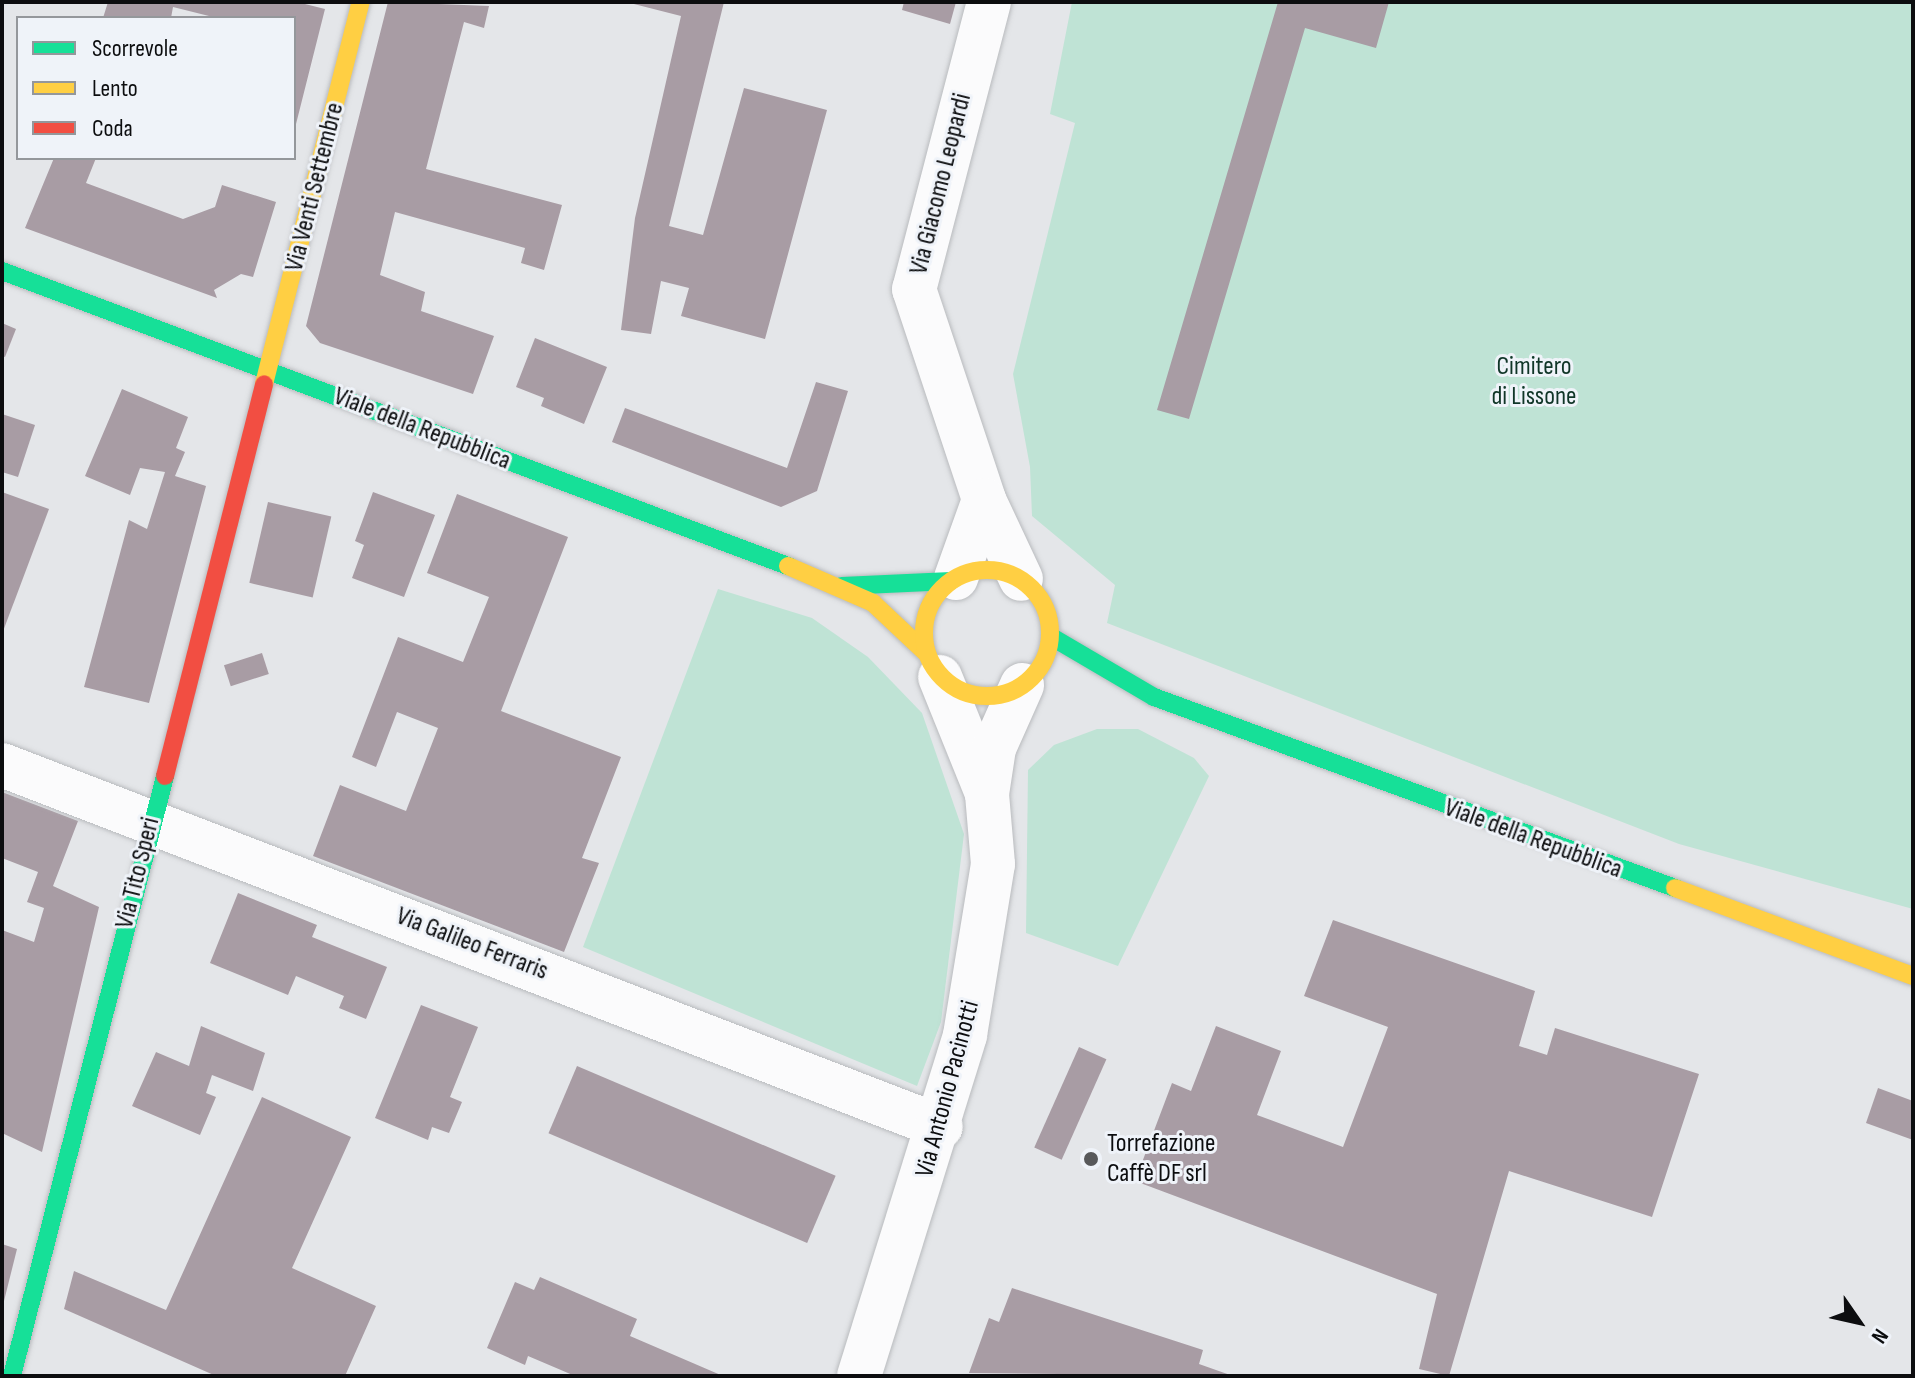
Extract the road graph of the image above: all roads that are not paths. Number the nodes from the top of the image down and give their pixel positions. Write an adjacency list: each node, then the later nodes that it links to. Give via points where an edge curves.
1 (361, 2): 4 (street, Via Venti Settembre)
2 (989, 2): 5 (street, Via Giacomo Leopardi, via 914,273 916,307)
3 (2, 271): 4 (street, Viale della Repubblica)
4 (270, 372): 8 (street, Viale della Repubblica); 16 (street, Via Tito Speri)
5 (984, 500): 6 (street); 7 (street, Via Giacomo Leopardi)
6 (954, 579): 7 (street, Viale della Repubblica, via 999,571); 8 (street, Viale della Repubblica); 10 (street, via 928,610)
7 (1021, 579): 9 (street, via 1037,594)
8 (842, 586): 10 (street, Viale della Repubblica, via 873,603)
9 (1050, 636): 11 (street); 13 (street, Viale della Repubblica)
10 (933, 665): 11 (street, Viale della Repubblica, via 957,689 987,696); 15 (street, Via Antonio Pacinotti)
11 (1035, 685): 15 (street, Via Antonio Pacinotti, via 994,748)
12 (1103, 690): 13 (street, Viale della Repubblica)
13 (1154, 697): 17 (street, Viale della Repubblica)
14 (2, 765): 16 (street, Via Galileo Ferraris)
15 (987, 794): 18 (street, Via Antonio Pacinotti, via 993,864 982,960)
16 (151, 820): 18 (street, Via Galileo Ferraris); 19 (street, Via Tito Speri)
17 (1913, 976)
18 (941, 1127): 20 (street, Via Antonio Pacinotti)
19 (12, 1376)
20 (859, 1376)

